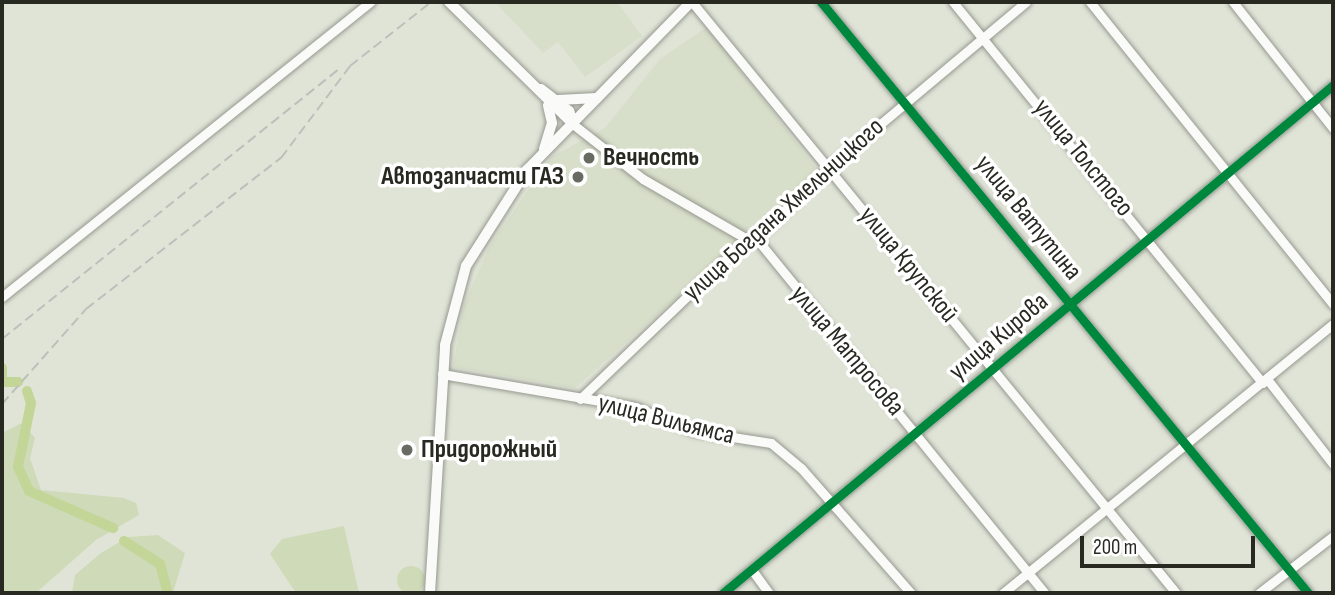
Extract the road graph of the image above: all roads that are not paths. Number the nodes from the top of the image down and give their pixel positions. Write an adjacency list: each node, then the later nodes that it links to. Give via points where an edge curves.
1 (370, 2): 22 (street)
2 (692, 2): 11 (main road); 18 (street, улица Крупской)
3 (821, 2): 14 (street, улица Ватутина)
4 (953, 2): 9 (street, улица Толстого)
5 (1026, 2): 9 (street, улица Богдана Хмельницкого)
6 (1090, 2): 19 (street)
7 (1233, 2): 13 (street)
8 (452, 5): 12 (main road)
9 (984, 38): 14 (street, улица Богдана Хмельницкого); 21 (street, улица Толстого)
10 (1333, 85): 13 (street, улица Кирова)
11 (606, 93): 12 (main road, via 580,103); 15 (main road)
12 (550, 101): 15 (main road); 17 (main road, via 551,131)
13 (1312, 102): 16 (street); 19 (street, улица Кирова)
14 (904, 103): 18 (street, улица Богдана Хмельницкого); 23 (street, улица Ватутина)
15 (573, 125): 17 (main road); 20 (street, via 643,179)
16 (1333, 128)
17 (540, 156): 27 (main road, via 466,266)
18 (828, 168): 20 (street, улица Богдана Хмельницкого); 26 (street, улица Крупской)
19 (1229, 171): 21 (street, улица Кирова); 24 (street)
20 (752, 239): 29 (street, улица Богдана Хмельницкого); 30 (street, улица Матросова)
21 (1148, 239): 23 (street, улица Кирова); 28 (street, улица Толстого)
22 (2, 297)
23 (1071, 304): 26 (street, улица Кирова); 31 (street, улица Ватутина)
24 (1333, 304)
25 (1333, 324): 28 (street)
26 (994, 369): 30 (street, улица Кирова); 34 (street, улица Крупской)
27 (443, 374): 29 (street, улица Вильямса); 39 (main road)
28 (1265, 381): 31 (street); 32 (street, улица Толстого)
29 (580, 399): 33 (street, улица Вильямса, via 635,407 695,431 771,443)
30 (916, 433): 33 (street, улица Кирова); 38 (street, улица Матросова)
31 (1185, 446): 34 (street); 37 (street, улица Ватутина)
32 (1333, 464)
33 (831, 500): 36 (street, улица Кирова); 42 (street, улица Вильямса)
34 (1107, 509): 38 (street); 45 (street, улица Крупской)
35 (1333, 536): 37 (street)
36 (752, 570): 40 (street, улица Кирова); 41 (street)
37 (1289, 570): 46 (street); 47 (street, улица Ватутина)
38 (1028, 573): 43 (street); 44 (street, улица Матросова)
39 (430, 593)
40 (723, 593)
41 (769, 593)
42 (911, 593)
43 (1003, 593)
44 (1045, 593)
45 (1176, 593)
46 (1259, 593)
47 (1308, 593)

